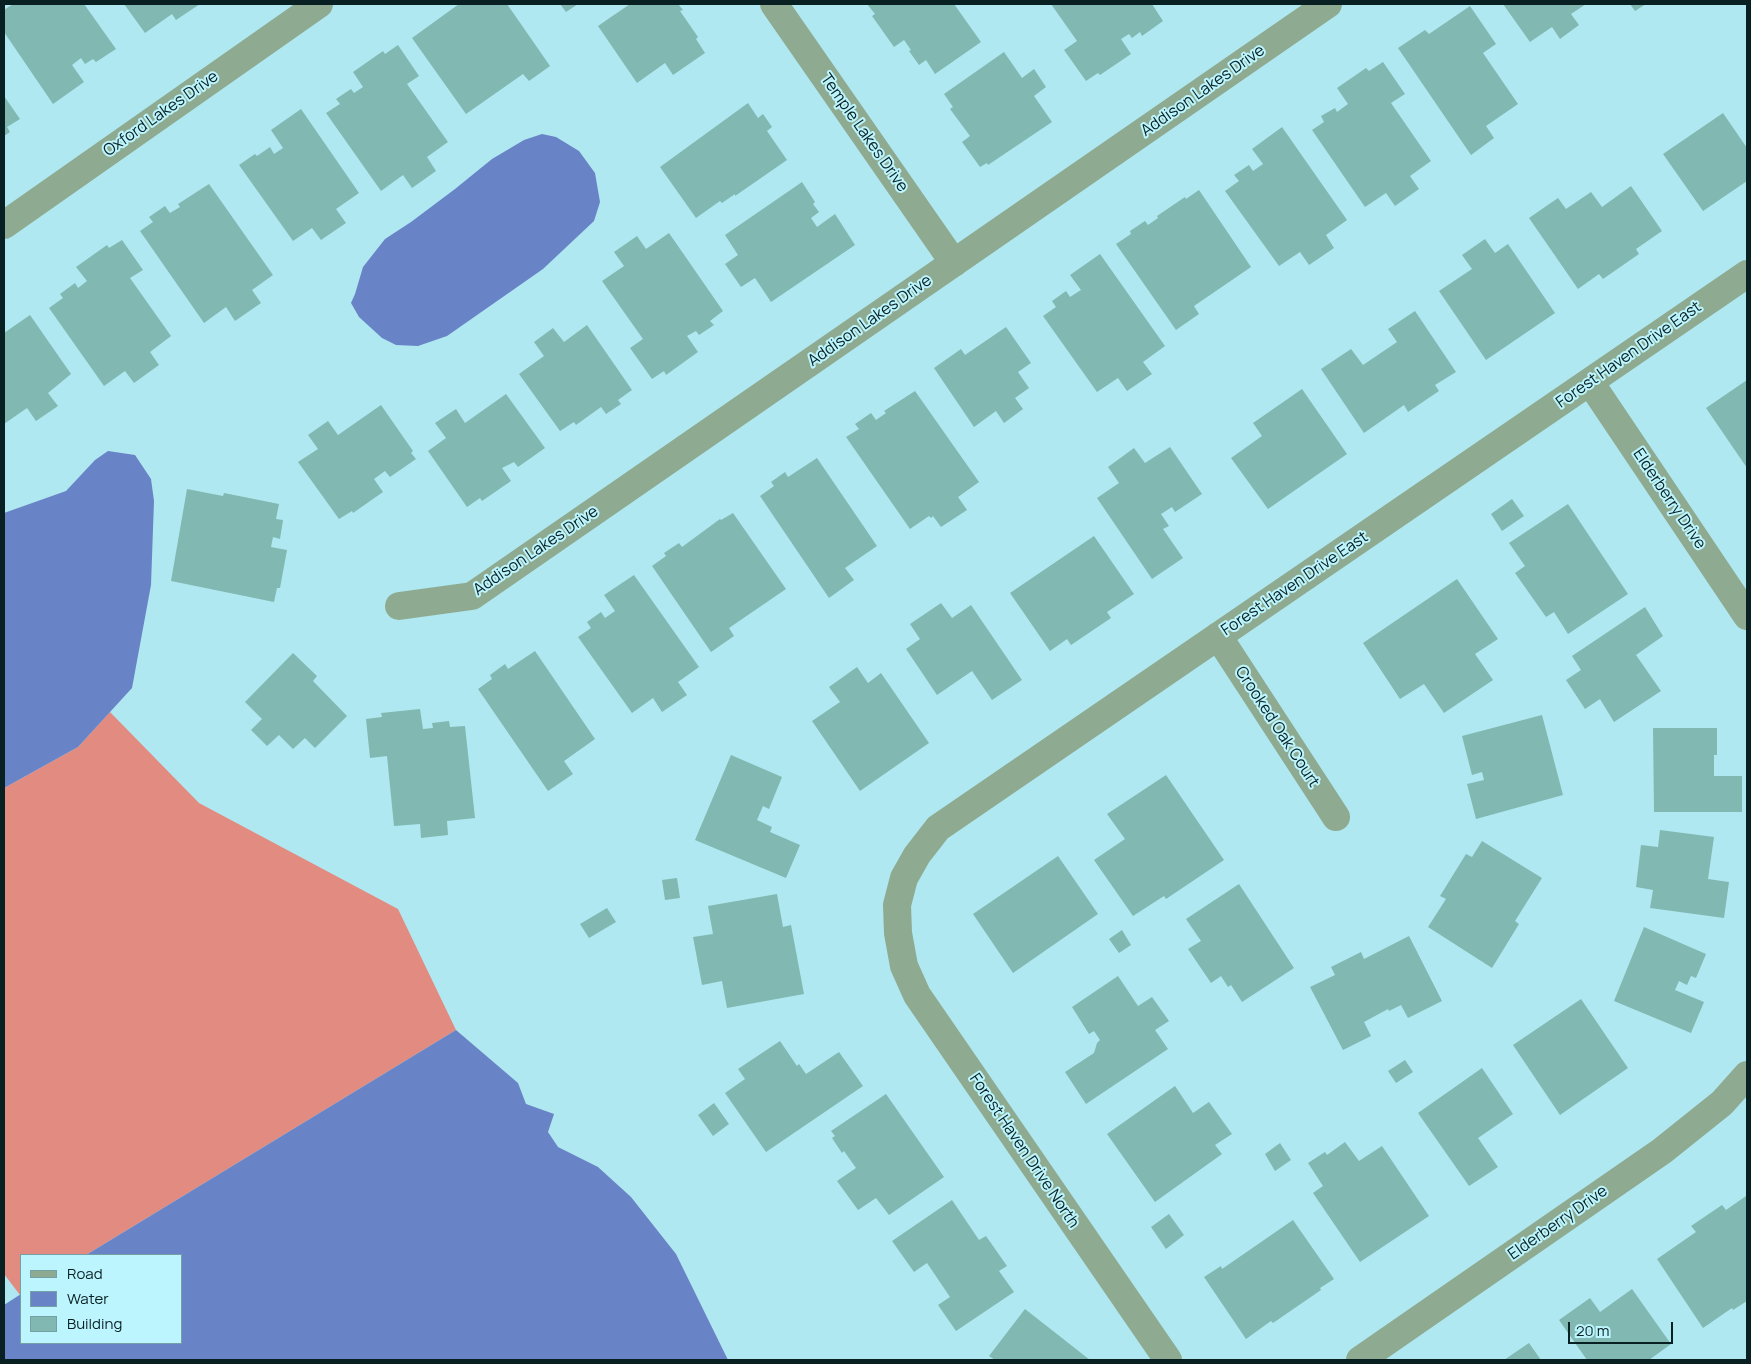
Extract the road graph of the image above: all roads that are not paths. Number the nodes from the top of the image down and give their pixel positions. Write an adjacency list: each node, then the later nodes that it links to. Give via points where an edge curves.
1 (319, 4): 4 (street, Oxford Lakes Drive)
2 (774, 4): 5 (street, Temple Lakes Drive)
3 (1328, 4): 5 (street, Addison Lakes Drive)
4 (4, 225)
5 (954, 263): 8 (street, Addison Lakes Drive, via 472,596)
6 (1747, 274): 7 (street, Forest Haven Drive East)
7 (1590, 382): 9 (street, Elderberry Drive); 10 (street, Forest Haven Drive East)
8 (399, 606)
9 (1747, 616)
10 (1218, 636): 11 (street, Crooked Oak Court); 12 (street, Forest Haven Drive East, via 938,828 904,878 897,905)
11 (1336, 817)
12 (898, 933): 14 (street, Forest Haven Drive North, via 904,966 917,995)
13 (1747, 1075): 15 (street, Elderberry Drive, via 1722,1103 1662,1151)
14 (1168, 1360)
15 (1360, 1360)

